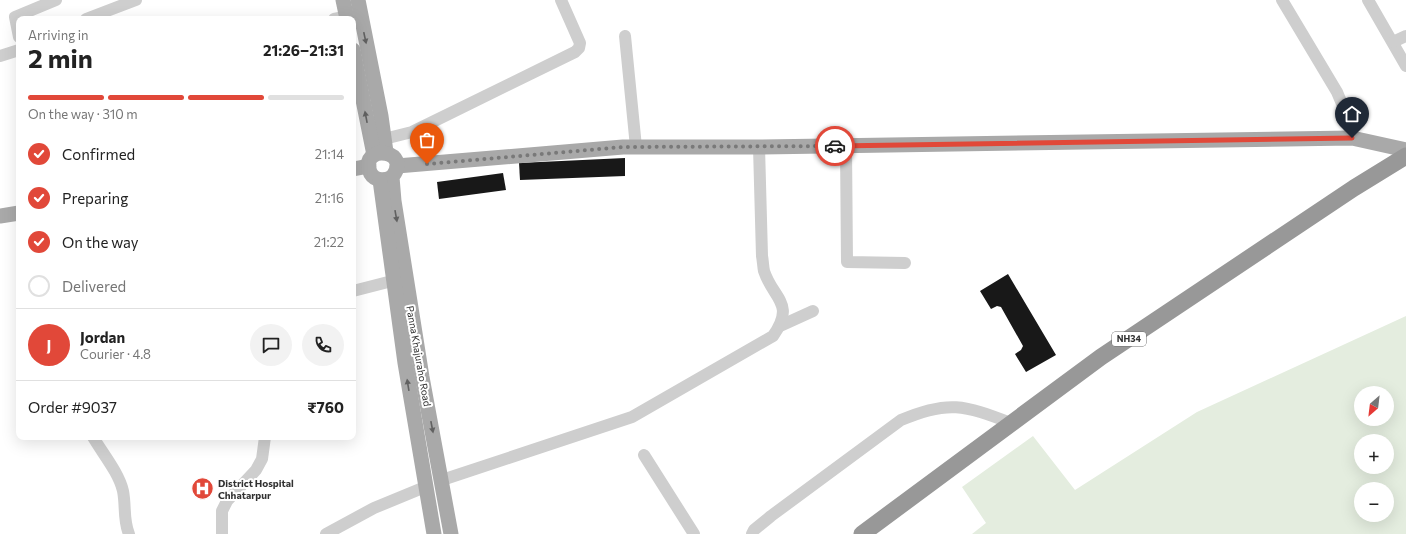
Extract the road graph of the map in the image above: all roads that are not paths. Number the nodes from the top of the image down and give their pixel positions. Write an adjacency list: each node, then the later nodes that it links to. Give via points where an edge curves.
1 (56, 0): 8 (street)
2 (136, 0): 9 (street)
3 (343, 0): 7 (main road)
4 (561, 0): 23 (street, via 580,43 575,52 412,132)
5 (1282, 0): 18 (street, via 1337,92)
6 (1368, 0): 12 (street)
7 (349, 14)
8 (17, 16)
9 (94, 16)
10 (625, 36): 20 (street)
11 (1406, 36): 12 (street)
12 (1394, 42): 17 (street)
13 (356, 48): 23 (main road, one-way to 23)
14 (16, 51): 15 (street)
15 (0, 56)
16 (356, 62): 23 (main road, one-way to 16)
17 (1406, 66)
18 (1352, 138): 19 (main road); 22 (main road)
19 (846, 146): 21 (main road); 29 (street, via 847,262)
20 (636, 147): 21 (main road); 26 (main road)
21 (759, 147): 33 (street, via 762,256 764,272 784,311)
22 (1406, 150)
23 (378, 153): 25 (main road); 26 (main road, via 396,160); 26 (main road, via 370,172)
24 (1406, 156): 34 (highway, NH34, via 1101,357)
25 (356, 167)
26 (389, 175): 30 (main road, Panna Khajuraho Road); 38 (main road, Panna Khajuraho Road, one-way to 38, via 422,377)
27 (16, 213): 28 (main road)
28 (0, 216)
29 (905, 263)
30 (392, 281): 31 (street); 39 (main road, Panna Khajuraho Road, one-way to 30)
31 (356, 290)
32 (813, 311): 33 (street)
33 (780, 326): 38 (street, via 773,336 632,417)
34 (1011, 423): 46 (street, via 982,411 956,406 920,412 900,420 771,516); 47 (highway, NH34)
35 (94, 440): 40 (street, via 121,485 125,524)
36 (265, 440): 41 (street, via 262,459 256,470 227,501 222,512)
37 (644, 455): 45 (street)
38 (442, 480): 44 (main road, Panna Khajuraho Road)
39 (425, 487): 42 (street, via 374,508); 43 (main road, Panna Khajuraho Road)
40 (129, 534)
41 (222, 534)
42 (326, 534)
43 (434, 534)
44 (451, 534)
45 (694, 534)
46 (752, 534)
47 (862, 534)

